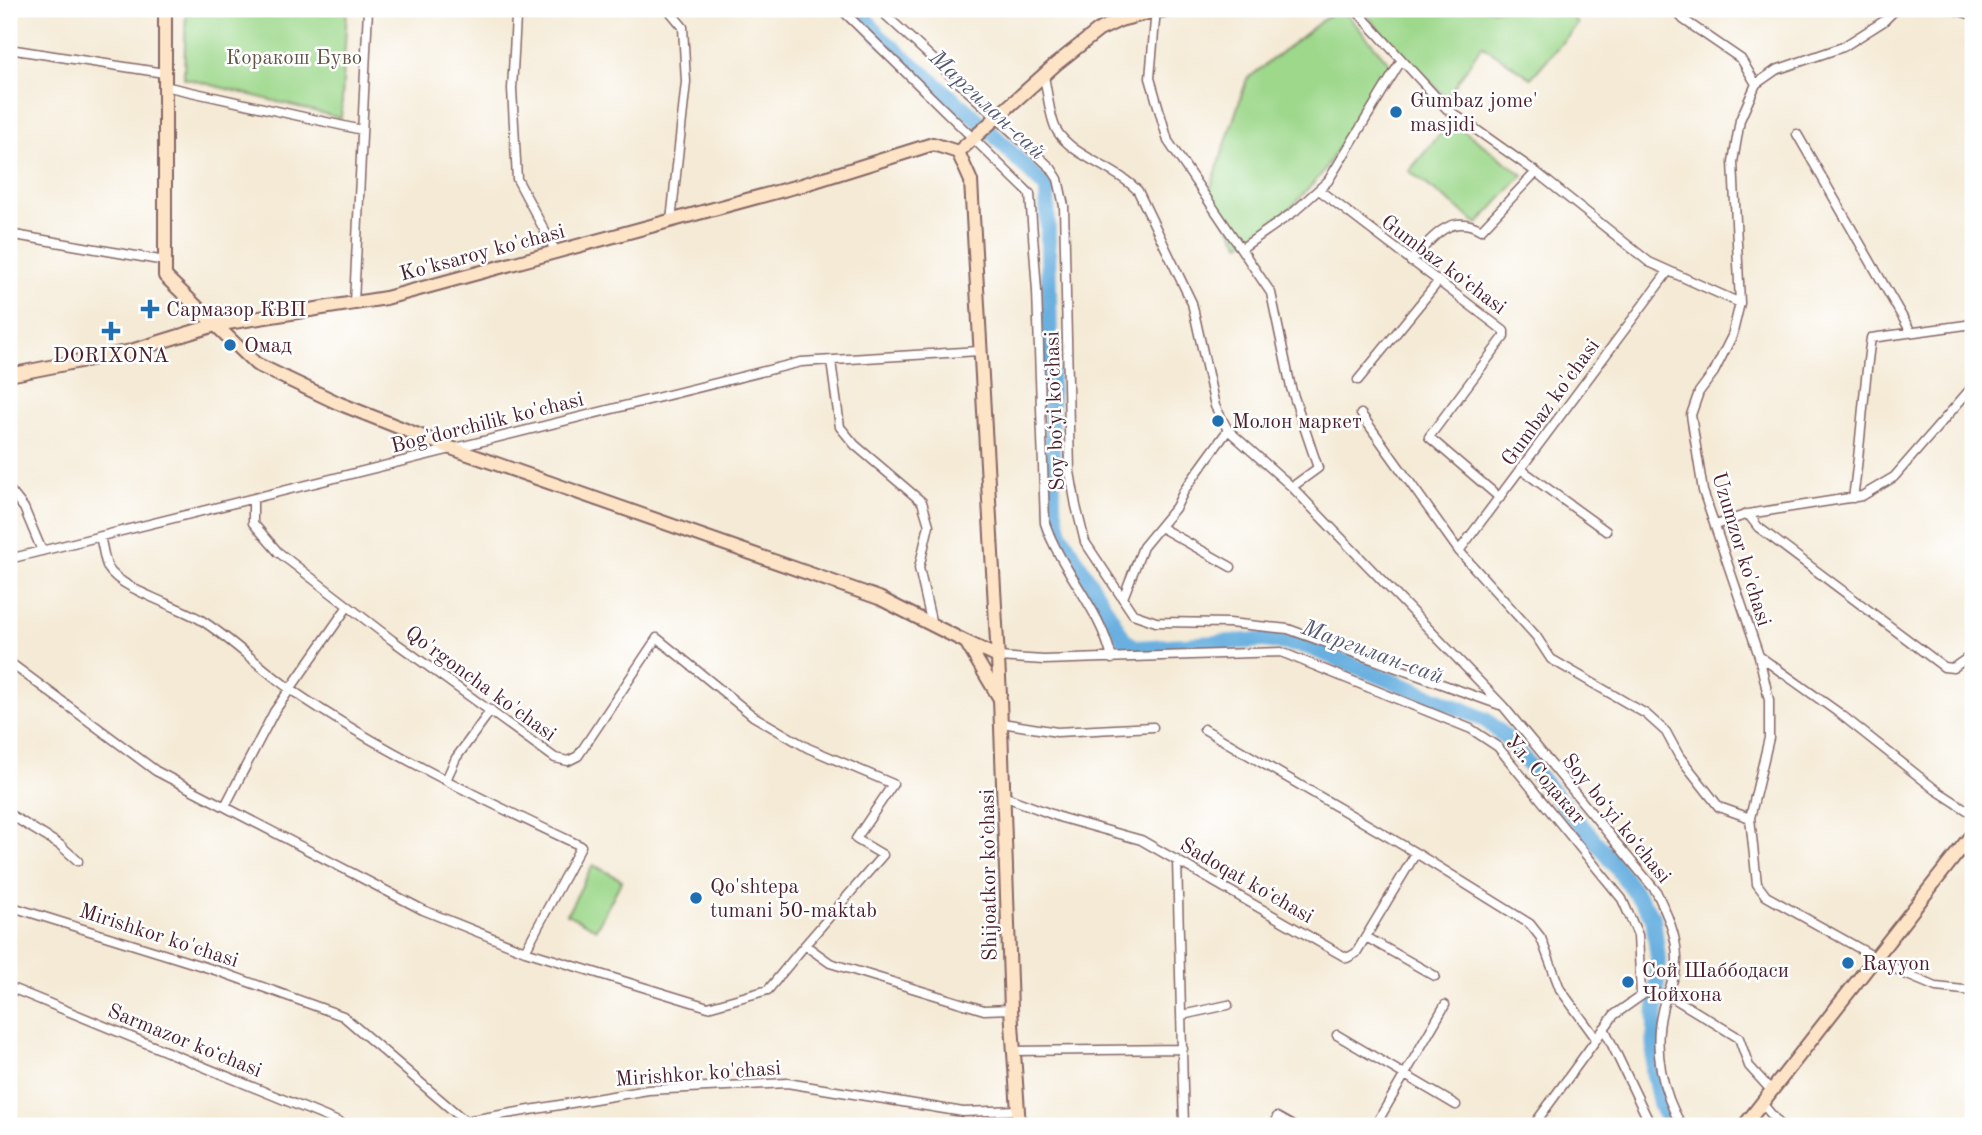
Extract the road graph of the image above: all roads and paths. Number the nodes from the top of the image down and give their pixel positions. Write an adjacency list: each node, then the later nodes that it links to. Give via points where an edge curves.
1 (165, 9): 16 (street)
2 (368, 9): 21 (street)
3 (578, 9): 30 (street, via 516,18 512,89 517,179)
4 (668, 9): 27 (street, via 683,27 686,82)
5 (841, 9): 23 (street)
6 (879, 9): 20 (street, Soy boʻyi koʻchasi)
7 (1189, 9): 12 (street)
8 (1356, 9): 15 (street)
9 (1674, 9): 18 (street, via 1741,59)
10 (1896, 9): 18 (street, via 1843,47 1776,70)
11 (1951, 9): 13 (street)
12 (1156, 10): 17 (street, via 1099,30); 29 (street, via 1150,78 1168,141)
13 (1973, 15)
14 (9, 49): 16 (street)
15 (1401, 61): 25 (street, via 1447,108); 26 (street, via 1341,163)
16 (164, 73): 19 (street)
17 (1044, 77): 20 (street); 47 (street, Soy boʻyi koʻchasi, via 1056,131 1138,191 1192,303 1215,406)
18 (1756, 84): 36 (street, Uzumzor ko'chasi, via 1740,120 1733,162)
19 (164, 86): 21 (street); 31 (street)
20 (997, 117): 23 (street); 64 (street, Soy boʻyi koʻchasi, via 1058,179 1064,206 1070,472 1085,542)
21 (362, 130): 35 (street)
22 (1797, 134): 39 (street)
23 (972, 137): 24 (street); 71 (street, via 1027,189 1032,202 1045,523 1059,558 1103,629)
24 (958, 152): 27 (street, Ko'ksaroy ko'chasi, via 933,144); 40 (street, via 971,181)
25 (1536, 172): 32 (street, via 1481,230 1465,222 1448,226); 33 (street)
26 (1319, 190): 29 (street); 32 (street, Gumbaz koʻchasi)
27 (671, 221): 30 (street, Ko'ksaroy ko'chasi)
28 (9, 234): 31 (street)
29 (1242, 248): 50 (street, via 1271,293 1291,388 1318,468)
30 (556, 252): 35 (street, Ko'ksaroy ko'chasi)
31 (165, 261): 37 (street, via 165,276)
32 (1411, 262): 34 (street, Gumbaz koʻchasi)
33 (1667, 273): 36 (street); 49 (street, Gumbaz ko'chasi)
34 (1437, 282): 43 (street); 52 (street, Gumbaz koʻchasi, via 1505,335 1429,437)
35 (354, 303): 37 (street, Ko'ksaroy ko'chasi)
36 (1740, 303): 56 (street, Uzumzor ko'chasi, via 1732,336 1691,415 1703,491)
37 (215, 324): 42 (street, Ko'ksaroy ko'chasi, via 131,351); 48 (street, via 256,364)
38 (1973, 324): 39 (street)
39 (1911, 332): 53 (street, via 1871,338)
40 (979, 351): 41 (street, Bog'dorchilik ko'chasi); 70 (street)
41 (831, 361): 48 (street, Bog'dorchilik ko'chasi, via 801,362); 66 (street, via 840,427 855,446 922,502 929,525 919,568)
42 (9, 375)
43 (1358, 380)
44 (1973, 386): 45 (street)
45 (1970, 399): 53 (street, via 1894,477)
46 (1362, 414): 61 (street)
47 (1228, 430): 50 (street, Soy boʻyi koʻchasi); 57 (street)
48 (451, 448): 54 (street, Bog'dorchilik ko'chasi); 66 (street, via 879,598)
49 (1522, 470): 52 (street, Gumbaz ko'chasi); 58 (street)
50 (1292, 487): 75 (street, Soy boʻyi koʻchasi)
51 (9, 489): 60 (street, via 24,508)
52 (1500, 498): 61 (street, Gumbaz ko'chasi)
53 (1853, 498): 55 (street)
54 (254, 499): 59 (street, Bog'dorchilik ko'chasi); 65 (street, Qo'rgoncha ko'chasi, via 254,523 278,552)
55 (1748, 514): 56 (street); 68 (street, via 1758,527 1944,667 1953,668)
56 (1716, 524): 69 (street, Uzumzor ko'chasi)
57 (1160, 527): 63 (street); 64 (street, via 1143,547)
58 (1606, 531)
59 (100, 537): 60 (street, Bog'dorchilik ko'chasi); 73 (street, via 108,568 114,573 148,596 199,618)
60 (42, 551): 62 (street, Bog'dorchilik ko'chasi)
61 (1459, 551): 85 (street, via 1552,659 1646,715 1666,732 1719,807)
62 (9, 559)
63 (1231, 567)
64 (1123, 598): 75 (street, Soy boʻyi koʻchasi, via 1142,619 1288,629)
65 (348, 606): 73 (street); 76 (street, Qo'rgoncha ko'chasi)
66 (932, 625): 67 (street)
67 (962, 640): 70 (street); 74 (street, Shijoatkor koʻchasi)
68 (1973, 654)
69 (1759, 656): 84 (street); 85 (street, Uzumzor ko'chasi, via 1769,700 1769,738)
70 (998, 657): 71 (street, Ул. Содакат); 74 (street)
71 (1112, 659): 98 (street, Ул. Содакат, via 1282,652 1485,737 1507,758 1632,914)
72 (9, 662): 82 (street, Qo'rgoncha ko'chasi, via 156,771)
73 (289, 688): 80 (street); 82 (street)
74 (1000, 699): 77 (street, Shijoatkor koʻchasi)
75 (1503, 706): 99 (street, Soy boʻyi koʻchasi, via 1656,891 1678,961)
76 (491, 710): 80 (street); 92 (street, Qo'rgoncha ko'chasi, via 555,758 568,761 591,740 657,638 753,716 808,748 893,784 856,839 883,855)
77 (1002, 723): 78 (street, via 1057,732); 81 (street, Shijoatkor koʻchasi)
78 (1153, 727)
79 (1204, 729): 87 (street)
80 (446, 780): 93 (street, via 581,846)
81 (1006, 797): 88 (street, Sadoqat koʻchasi, via 1141,840); 102 (street, Shijoatkor koʻchasi)
82 (225, 806): 93 (street, Qo'rgoncha ko'chasi, via 423,910)
83 (9, 814): 89 (street)
84 (1973, 814)
85 (1750, 818): 94 (street, Uzumzor ko'chasi, via 1760,890)
86 (1973, 833): 94 (street)
87 (1416, 853): 91 (street, Sadoqat koʻchasi); 106 (street, via 1530,925 1541,937 1560,989)
88 (1177, 860): 91 (street, Sadoqat koʻchasi, via 1343,957 1353,956); 103 (street)
89 (78, 861)
90 (9, 906): 115 (street, Mirishkor ko'chasi, via 218,971 343,1016)
91 (1366, 937): 95 (street)
92 (805, 945): 93 (street, Qo'rgoncha ko'chasi, via 768,990 708,1007); 102 (street, via 831,963 984,1010)
93 (525, 951)
94 (1873, 958): 97 (street, via 1936,987); 110 (street)
95 (1435, 976)
96 (9, 987): 116 (street, Sarmazor koʻchasi)
97 (1973, 991)
98 (1643, 993): 99 (street); 104 (street, via 1614,1014)
99 (1665, 994): 110 (street, via 1739,1038 1749,1066); 123 (street, Soy boʻyi koʻchasi, via 1658,1038 1665,1091)
100 (1228, 1005): 103 (street)
101 (1445, 1005): 109 (street)
102 (1011, 1009): 108 (street, Shijoatkor koʻchasi)
103 (1182, 1015): 107 (street)
104 (1604, 1028): 106 (street); 122 (street)
105 (1337, 1035): 109 (street)
106 (1595, 1037): 121 (street)
107 (1182, 1049): 108 (street); 118 (street)
108 (1013, 1051): 113 (street, Shijoatkor koʻchasi)
109 (1404, 1075): 112 (street); 120 (street)
110 (1770, 1089): 111 (street)
111 (1761, 1102): 124 (street); 125 (street)
112 (1456, 1105)
113 (1018, 1110): 115 (street, Mirishkor ko'chasi, via 963,1112 787,1083 648,1090); 117 (street, Shijoatkor koʻchasi)
114 (1277, 1117): 119 (street)
115 (463, 1124)
116 (348, 1126)
117 (1018, 1126)
118 (1184, 1126)
119 (1293, 1126)
120 (1375, 1126)
121 (1533, 1126)
122 (1651, 1126)
123 (1682, 1126)
124 (1744, 1126)
125 (1781, 1126)

